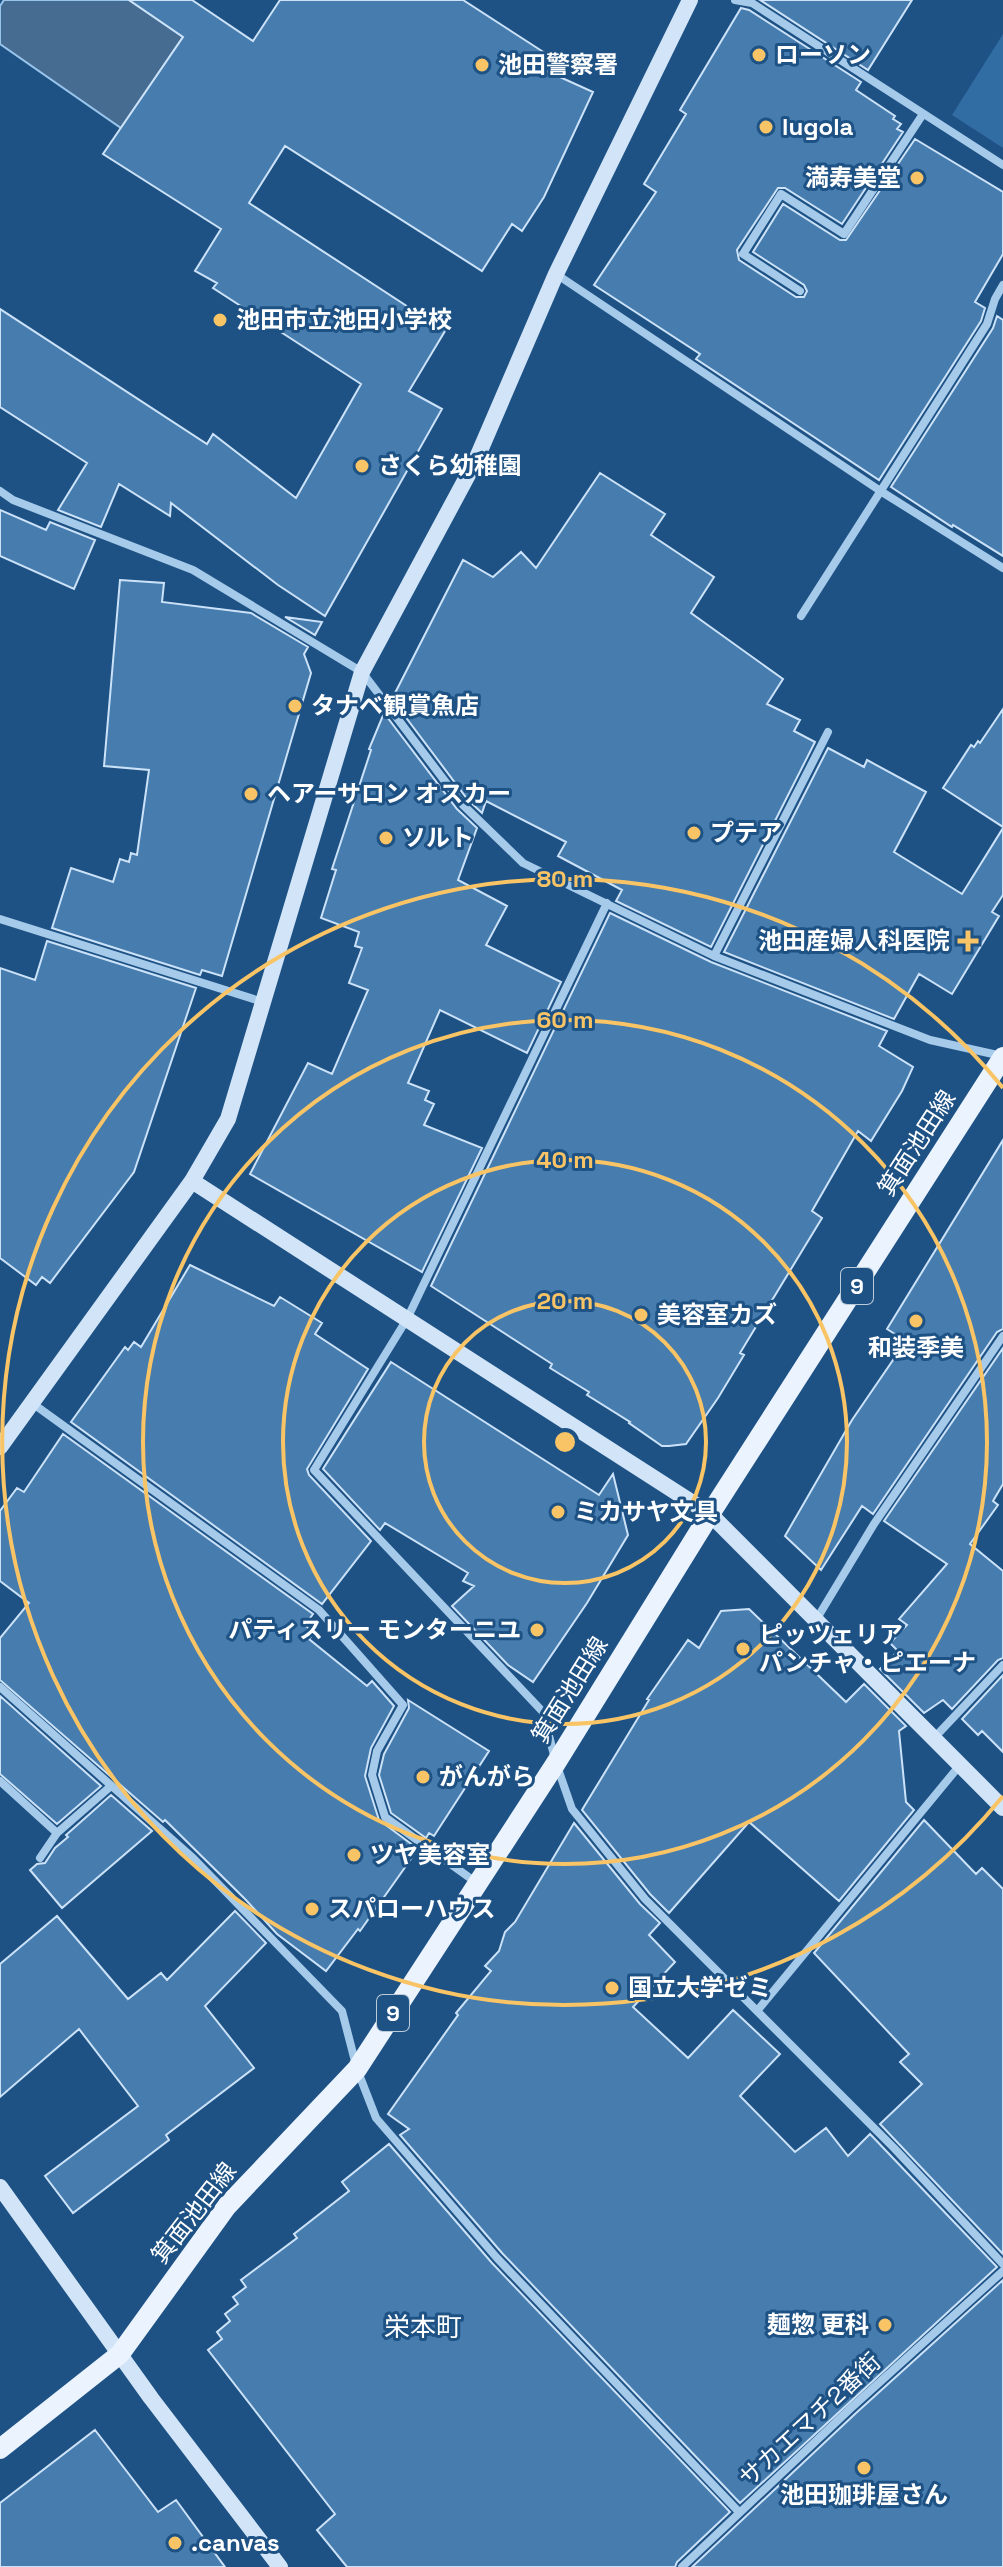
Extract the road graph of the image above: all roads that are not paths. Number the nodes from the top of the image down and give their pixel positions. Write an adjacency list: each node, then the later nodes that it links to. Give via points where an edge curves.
1 (690, 0): 5 (street)
2 (735, 0): 3 (street, via 752,3)
3 (923, 114): 4 (street); 7 (street, via 844,234 781,194 743,254)
4 (1003, 165)
5 (556, 274): 9 (street); 12 (street, via 476,460)
6 (1003, 285): 9 (street, via 987,324)
7 (800, 291)
8 (0, 491): 12 (street, via 193,570)
9 (882, 492): 10 (street); 11 (street)
10 (1003, 568)
11 (801, 616)
12 (362, 672): 14 (street, via 463,805 523,863); 17 (street)
13 (828, 732): 16 (street)
14 (607, 903): 16 (street); 20 (street)
15 (0, 919): 17 (street)
16 (714, 956): 18 (street, via 930,1040)
17 (263, 1002): 19 (street, via 228,1119)
18 (1003, 1057): 24 (main road, 箕面池田線 / 9)
19 (192, 1181): 20 (street); 22 (street)
20 (407, 1319): 24 (street); 29 (street, via 314,1470 543,1712)
21 (1003, 1336): 25 (street, via 874,1524)
22 (32, 1403): 23 (street); 36 (street, via 319,1610 403,1705 377,1751 372,1775 385,1817)
23 (0, 1447)
24 (710, 1514): 25 (street); 29 (main road, 箕面池田線 / 9)
25 (816, 1621): 28 (street)
26 (1003, 1665): 28 (street)
27 (0, 1687): 32 (street)
28 (935, 1737): 30 (street)
29 (556, 1763): 36 (main road, 箕面池田線 / 9); 37 (street, via 572,1809 645,1899)
30 (961, 1764): 33 (street); 37 (street)
31 (0, 1781): 34 (street)
32 (111, 1786): 34 (street); 38 (street, via 193,1858 342,2011)
33 (1003, 1808)
34 (57, 1833): 35 (street)
35 (40, 1858)
36 (477, 1883): 38 (main road, 箕面池田線 / 9)
37 (757, 2011): 40 (street)
38 (357, 2069): 42 (main road, 箕面池田線 / 9, via 227,2206); 44 (street, via 376,2118 497,2258)
39 (0, 2187): 42 (street)
40 (1003, 2264)
41 (1003, 2271): 44 (street, サカエマチ2番街)
42 (120, 2354): 43 (main road, 箕面池田線 / 9); 45 (street)
43 (0, 2449)
44 (739, 2512): 46 (street, サカエマチ2番街)
45 (280, 2567)
46 (682, 2567)

